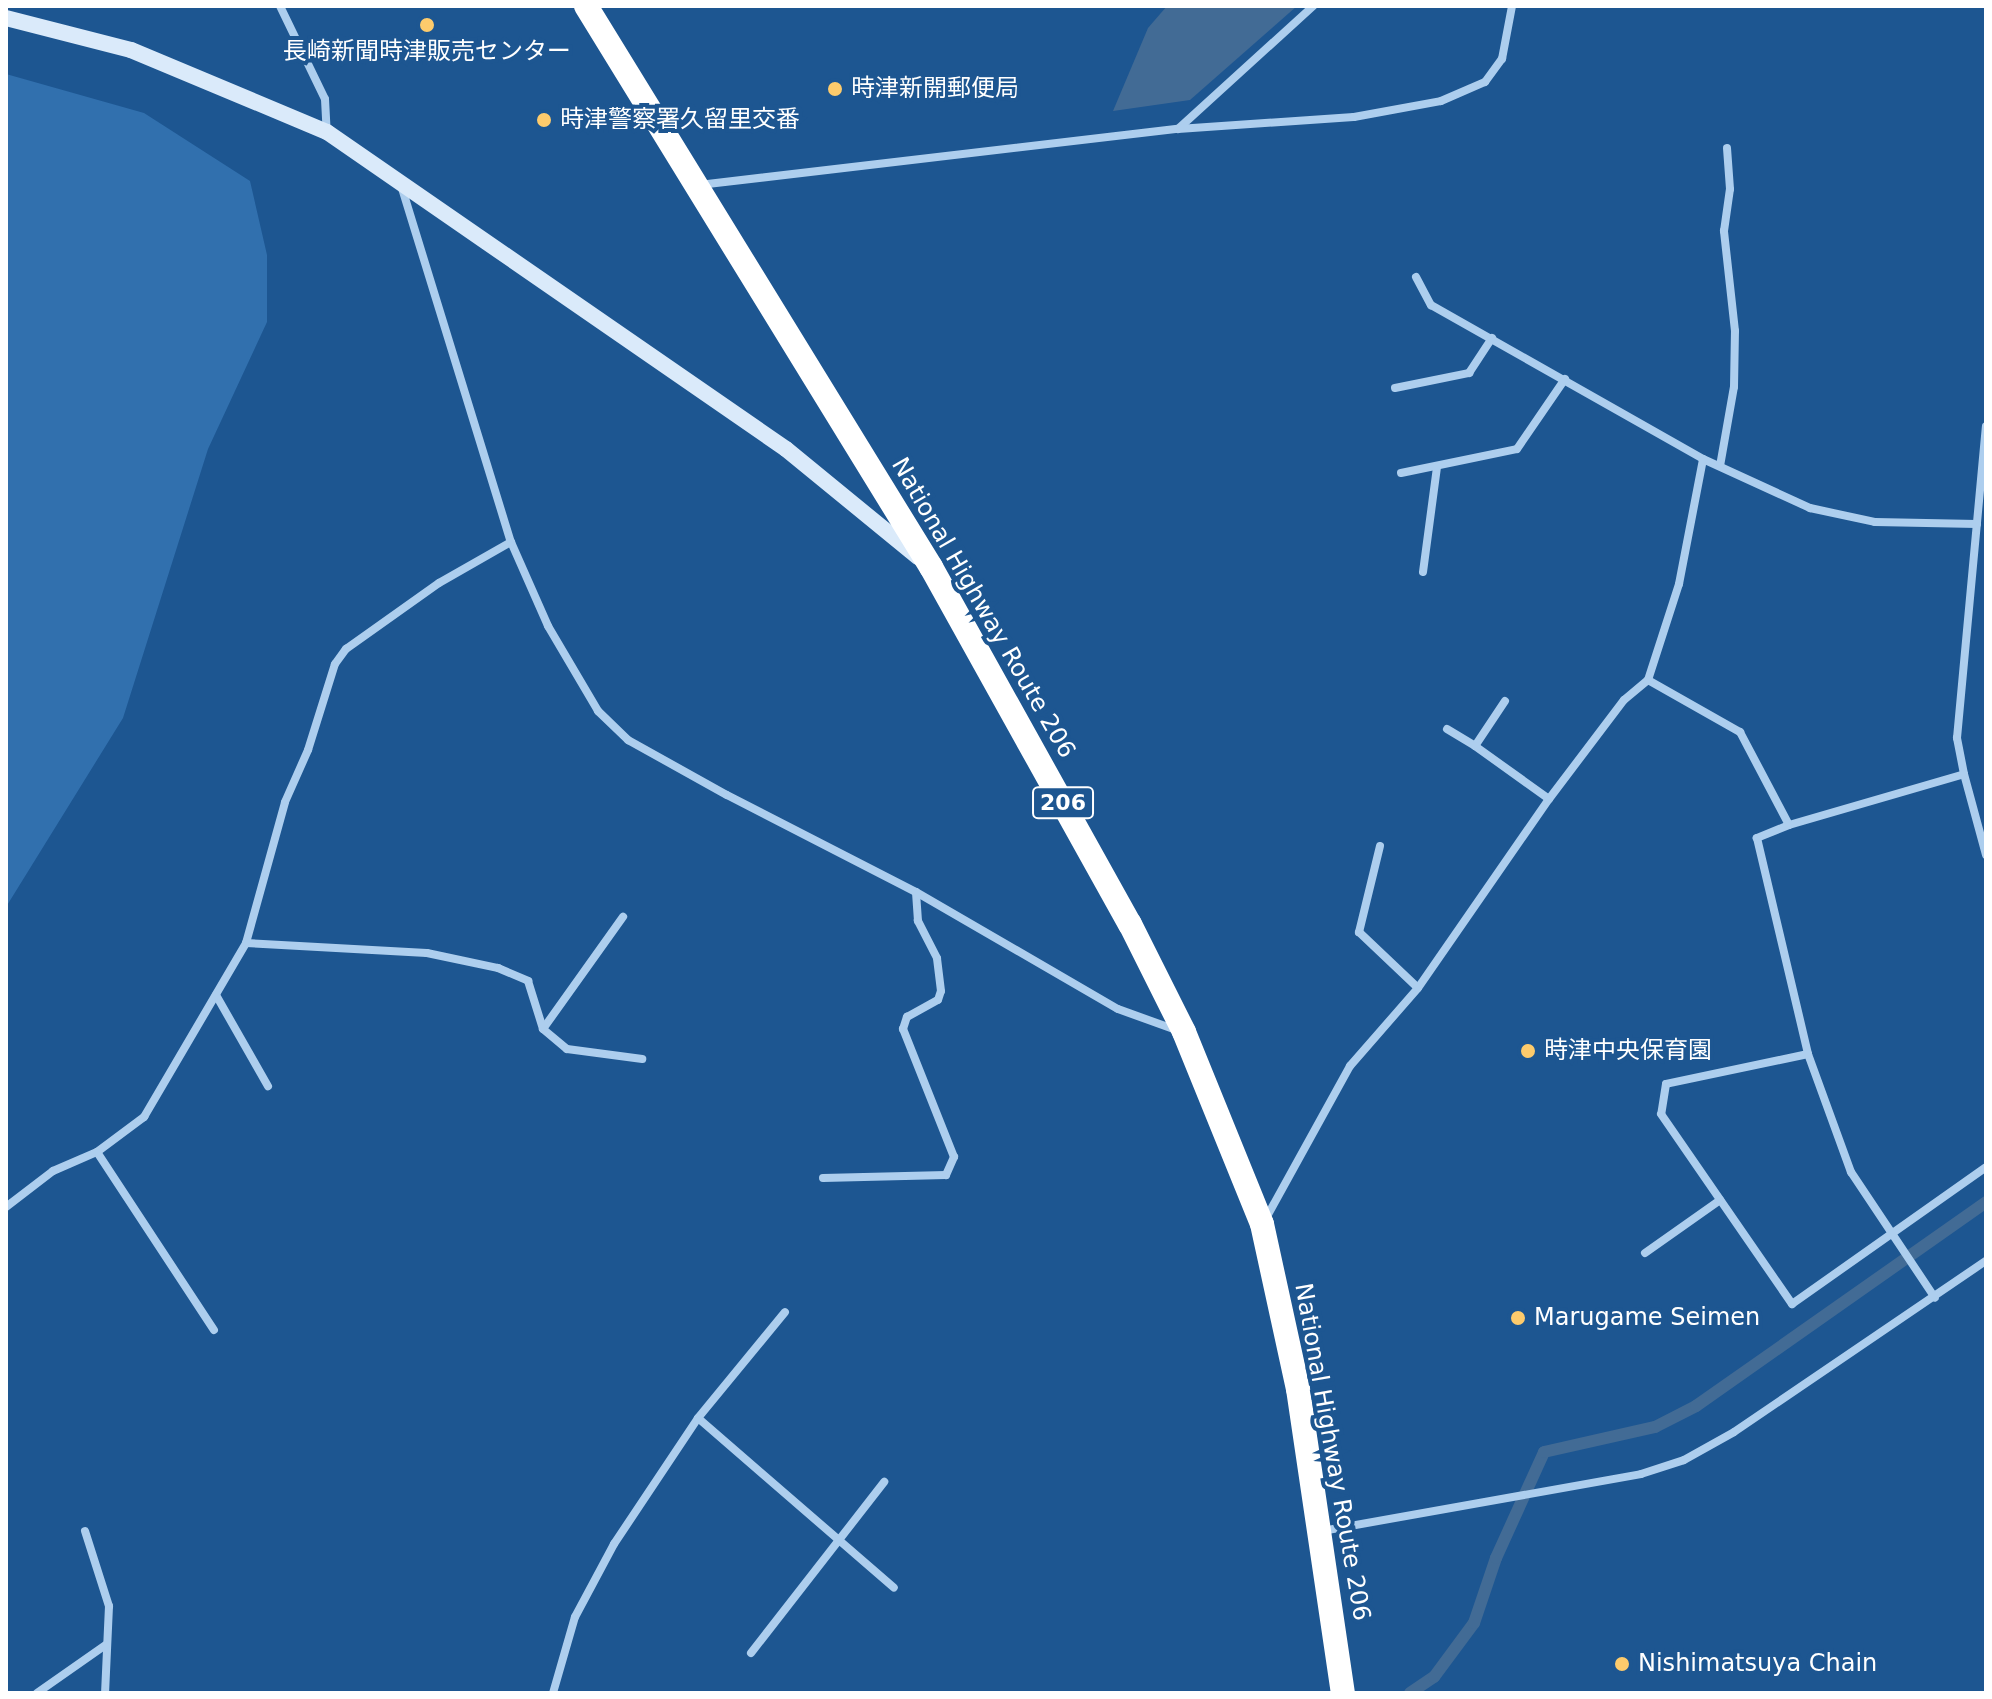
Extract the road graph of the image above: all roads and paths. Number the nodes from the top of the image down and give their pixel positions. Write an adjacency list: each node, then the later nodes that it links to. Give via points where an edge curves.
1 (280, 6): 7 (street, via 325,99)
2 (586, 6): 10 (highway, National Highway Route 206 / 206)
3 (1313, 6): 6 (street)
4 (1512, 6): 6 (street, via 1502,59 1485,82 1467,93 1354,117)
5 (6, 18): 7 (street, via 131,50)
6 (1178, 129): 10 (street)
7 (327, 132): 9 (street)
8 (1727, 148): 17 (street, via 1730,189 1724,231 1735,331 1734,387)
9 (399, 181): 21 (street); 22 (street, via 786,449)
10 (695, 186): 22 (highway, National Highway Route 206 / 206)
11 (1416, 277): 12 (street, via 1431,305)
12 (1492, 338): 13 (street); 14 (street, via 1469,373)
13 (1565, 379): 16 (street); 18 (street, via 1517,449)
14 (1395, 388)
15 (1986, 426): 20 (street)
16 (1703, 459): 17 (street); 24 (street, via 1679,584)
17 (1720, 466): 20 (street, via 1810,508 1875,522)
18 (1437, 467): 19 (street); 23 (street)
19 (1401, 473)
20 (1977, 524): 28 (street, via 1957,738)
21 (511, 542): 33 (street, via 548,626 598,711 628,740); 35 (street, via 439,583 346,649 335,664 265,862)
22 (931, 567): 39 (highway, National Highway Route 206 / 206, via 1130,924)
23 (1423, 572)
24 (1648, 680): 29 (street, via 1624,700); 30 (street, via 1740,732)
25 (1505, 701): 27 (street)
26 (1447, 729): 27 (street)
27 (1475, 746): 29 (street)
28 (1964, 774): 30 (street); 32 (street)
29 (1549, 799): 36 (street)
30 (1789, 825): 40 (street, via 1757,838)
31 (1380, 846): 36 (street, via 1359,932)
32 (1986, 855)
33 (916, 892): 39 (street, via 1118,1009); 45 (street, via 918,921 937,958 941,991 938,1000 907,1017 903,1029 954,1157 946,1175)
34 (623, 917): 38 (street)
35 (246, 943): 37 (street); 38 (street, via 427,953 498,968 528,981)
36 (1418, 988): 48 (street, via 1350,1066)
37 (216, 995): 42 (street); 43 (street, via 144,1117)
38 (543, 1029): 41 (street, via 567,1049)
39 (1184, 1032): 48 (highway, National Highway Route 206 / 206)
40 (1808, 1054): 46 (street, via 1666,1084 1661,1114); 49 (street, via 1851,1172)
41 (642, 1059)
42 (268, 1086)
43 (97, 1152): 47 (street, via 53,1171); 54 (street)
44 (1986, 1167): 49 (street)
45 (823, 1178)
46 (1720, 1200): 49 (street, via 1792,1304); 50 (street)
47 (6, 1207)
48 (1262, 1224): 58 (highway, National Highway Route 206 / 206, via 1298,1389)
49 (1892, 1234): 52 (street)
50 (1645, 1253)
51 (1986, 1261): 52 (street)
52 (1935, 1298): 58 (street, via 1684,1460 1641,1474)
53 (785, 1312): 55 (street)
54 (214, 1330)
55 (698, 1418): 59 (street); 66 (street, via 614,1544 575,1617)
56 (884, 1482): 59 (street)
57 (85, 1531): 61 (street, via 105,1582)
58 (1318, 1531): 63 (highway, National Highway Route 206 / 206)
59 (839, 1540): 60 (street); 62 (street)
60 (894, 1588)
61 (107, 1644): 64 (street); 65 (street)
62 (751, 1653)
63 (1342, 1686)
64 (37, 1693)
65 (105, 1693)
66 (553, 1693)

